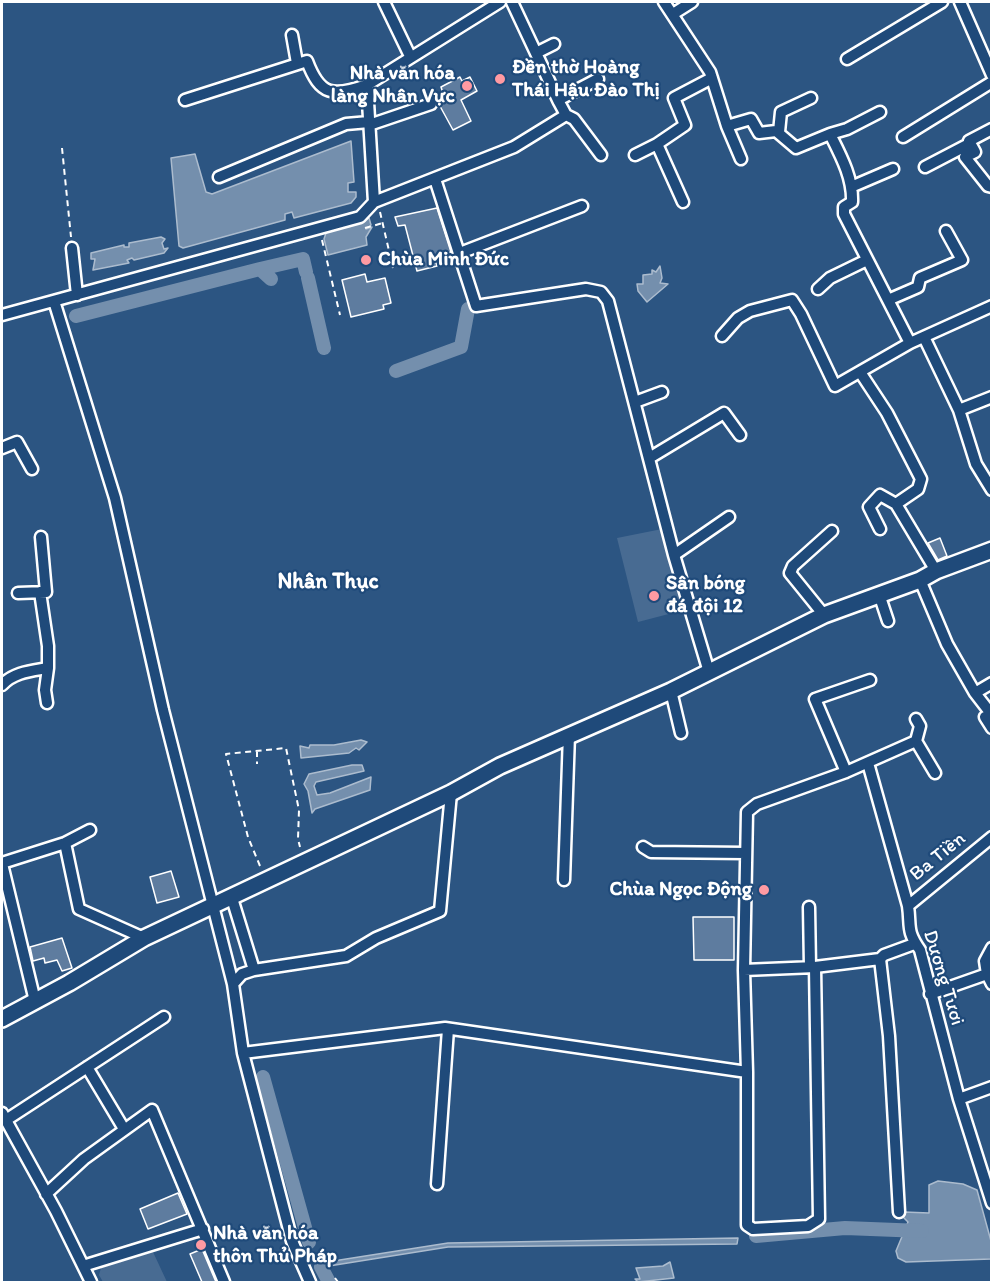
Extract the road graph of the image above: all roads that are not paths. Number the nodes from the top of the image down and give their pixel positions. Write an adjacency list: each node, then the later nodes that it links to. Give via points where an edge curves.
1 (384, 2): 12 (street)
2 (500, 2): 12 (street)
3 (513, 2): 11 (street)
4 (664, 2): 8 (street)
5 (692, 2): 8 (street)
6 (942, 2): 13 (street)
7 (960, 2): 15 (street)
8 (673, 14): 16 (street)
9 (292, 35): 14 (street)
10 (554, 44): 11 (street)
11 (536, 53): 22 (street)
12 (410, 56): 19 (street)
13 (847, 58)
14 (297, 63): 19 (street, via 307,61 312,74 328,92); 21 (street)
15 (992, 75)
16 (712, 78): 27 (street); 33 (street, via 674,98 686,125)
17 (598, 79): 22 (street)
18 (992, 82): 31 (street)
19 (367, 85): 26 (street)
20 (811, 98): 29 (street, via 781,112)
21 (185, 100)
22 (558, 100): 25 (street)
23 (431, 104): 26 (street)
24 (880, 112): 30 (street)
25 (566, 115): 34 (street, via 574,119); 40 (street, via 514,147)
26 (369, 124): 39 (street, via 346,124); 43 (street)
27 (727, 126): 29 (street, via 751,119 759,133); 36 (street)
28 (992, 129): 32 (street)
29 (779, 132): 30 (street, via 796,148)
30 (830, 134): 41 (street)
31 (903, 137)
32 (970, 143): 37 (street); 42 (street, via 975,152 964,157)
33 (657, 144): 35 (street); 44 (street)
34 (601, 155)
35 (635, 155)
36 (741, 159)
37 (925, 167)
38 (893, 169): 41 (street)
39 (219, 177)
40 (435, 179): 43 (street); 48 (street)
41 (851, 187): 49 (street, via 852,202 844,207 844,214)
42 (992, 187)
43 (374, 202): 51 (street, via 360,217)
44 (683, 202)
45 (582, 206): 48 (street)
46 (946, 231): 52 (street, via 962,260 920,278 918,287)
47 (72, 248): 51 (street)
48 (460, 253): 62 (street, via 476,306 586,289 601,292 610,306)
49 (867, 260): 50 (street, via 830,278); 52 (street)
50 (818, 289)
51 (77, 295): 53 (street)
52 (888, 300): 58 (street)
53 (54, 301): 55 (street); 109 (street, via 115,498)
54 (992, 306): 57 (street)
55 (2, 315)
56 (722, 336): 59 (street, via 750,311 792,300 835,386)
57 (924, 338): 58 (street); 63 (street)
58 (910, 343): 59 (street)
59 (860, 372): 69 (street, via 887,413 921,479 918,489)
60 (662, 392): 62 (street)
61 (992, 397): 63 (street)
62 (635, 402): 66 (street)
63 (958, 410): 68 (street, via 976,464)
64 (740, 435): 66 (street, via 724,413 683,444)
65 (2, 448): 67 (street, via 17,442)
66 (651, 457): 75 (street)
67 (32, 469)
68 (992, 490)
69 (896, 504): 71 (street, via 880,495 869,507); 76 (street)
70 (729, 517): 75 (street)
71 (880, 529)
72 (832, 531): 81 (street, via 789,573)
73 (41, 537): 78 (street, via 46,592)
74 (992, 550): 76 (street)
75 (674, 555): 84 (street)
76 (936, 571): 77 (street)
77 (920, 580): 80 (street); 89 (street, via 939,630)
78 (39, 592): 79 (street); 83 (street)
79 (18, 593)
80 (879, 594): 81 (street); 82 (street)
81 (824, 615): 84 (street)
82 (888, 621)
83 (48, 668): 87 (street, via 23,672); 90 (street)
84 (708, 672): 88 (street)
85 (870, 680): 98 (street, via 814,699)
86 (992, 683): 89 (street)
87 (2, 685)
88 (671, 691): 94 (street); 95 (street)
89 (975, 693): 91 (street)
90 (47, 703)
91 (988, 716): 93 (street)
92 (916, 719): 96 (street, via 920,726)
93 (992, 728)
94 (681, 732)
95 (569, 734): 100 (street); 107 (street)
96 (916, 741): 97 (street); 99 (street)
97 (868, 763): 98 (street); 110 (street, Dương Tươi)
98 (846, 772): 105 (street, via 751,808 746,816)
99 (935, 773)
100 (451, 793): 108 (street); 117 (street, via 440,911 376,938 346,956)
101 (90, 830): 103 (street)
102 (992, 837): 110 (street, Ba Tiền)
103 (65, 843): 106 (street); 112 (street, via 80,909)
104 (643, 847): 105 (street, via 651,852)
105 (746, 853): 118 (street)
106 (2, 864): 122 (street)
107 (564, 880)
108 (231, 896): 109 (street); 117 (street)
109 (213, 905): 112 (street); 120 (street)
110 (908, 906): 113 (street, Dương Tươi, via 907,919)
111 (809, 907): 116 (street)
112 (144, 938): 122 (street)
113 (914, 944): 115 (street); 121 (street, Dương Tươi, via 920,950)
114 (992, 948): 119 (street, via 985,961)
115 (880, 959): 116 (street); 136 (street, via 889,1036)
116 (813, 967): 118 (street); 128 (street, via 820,1212 819,1219 808,1226 753,1229 747,1225)
117 (254, 970): 120 (street, via 242,974)
118 (744, 970): 128 (street)
119 (989, 979): 121 (street)
120 (233, 984): 126 (street)
121 (930, 994): 130 (street, Dương Tươi)
122 (35, 1001): 124 (street)
123 (164, 1017): 127 (street)
124 (2, 1018)
125 (448, 1029): 126 (street); 128 (street); 133 (street)
126 (243, 1053): 141 (street, via 292,1241)
127 (87, 1067): 131 (street); 132 (street)
128 (747, 1072)
129 (992, 1088): 130 (street)
130 (959, 1099): 135 (street, Dương Tươi)
131 (4, 1116): 134 (street)
132 (124, 1129): 134 (street); 137 (street, via 152,1110)
133 (437, 1184)
134 (46, 1194): 138 (street)
135 (992, 1203)
136 (899, 1212)
137 (203, 1229): 138 (street); 140 (street)
138 (83, 1266): 139 (street)
139 (91, 1282)
140 (224, 1282)
141 (310, 1282)

